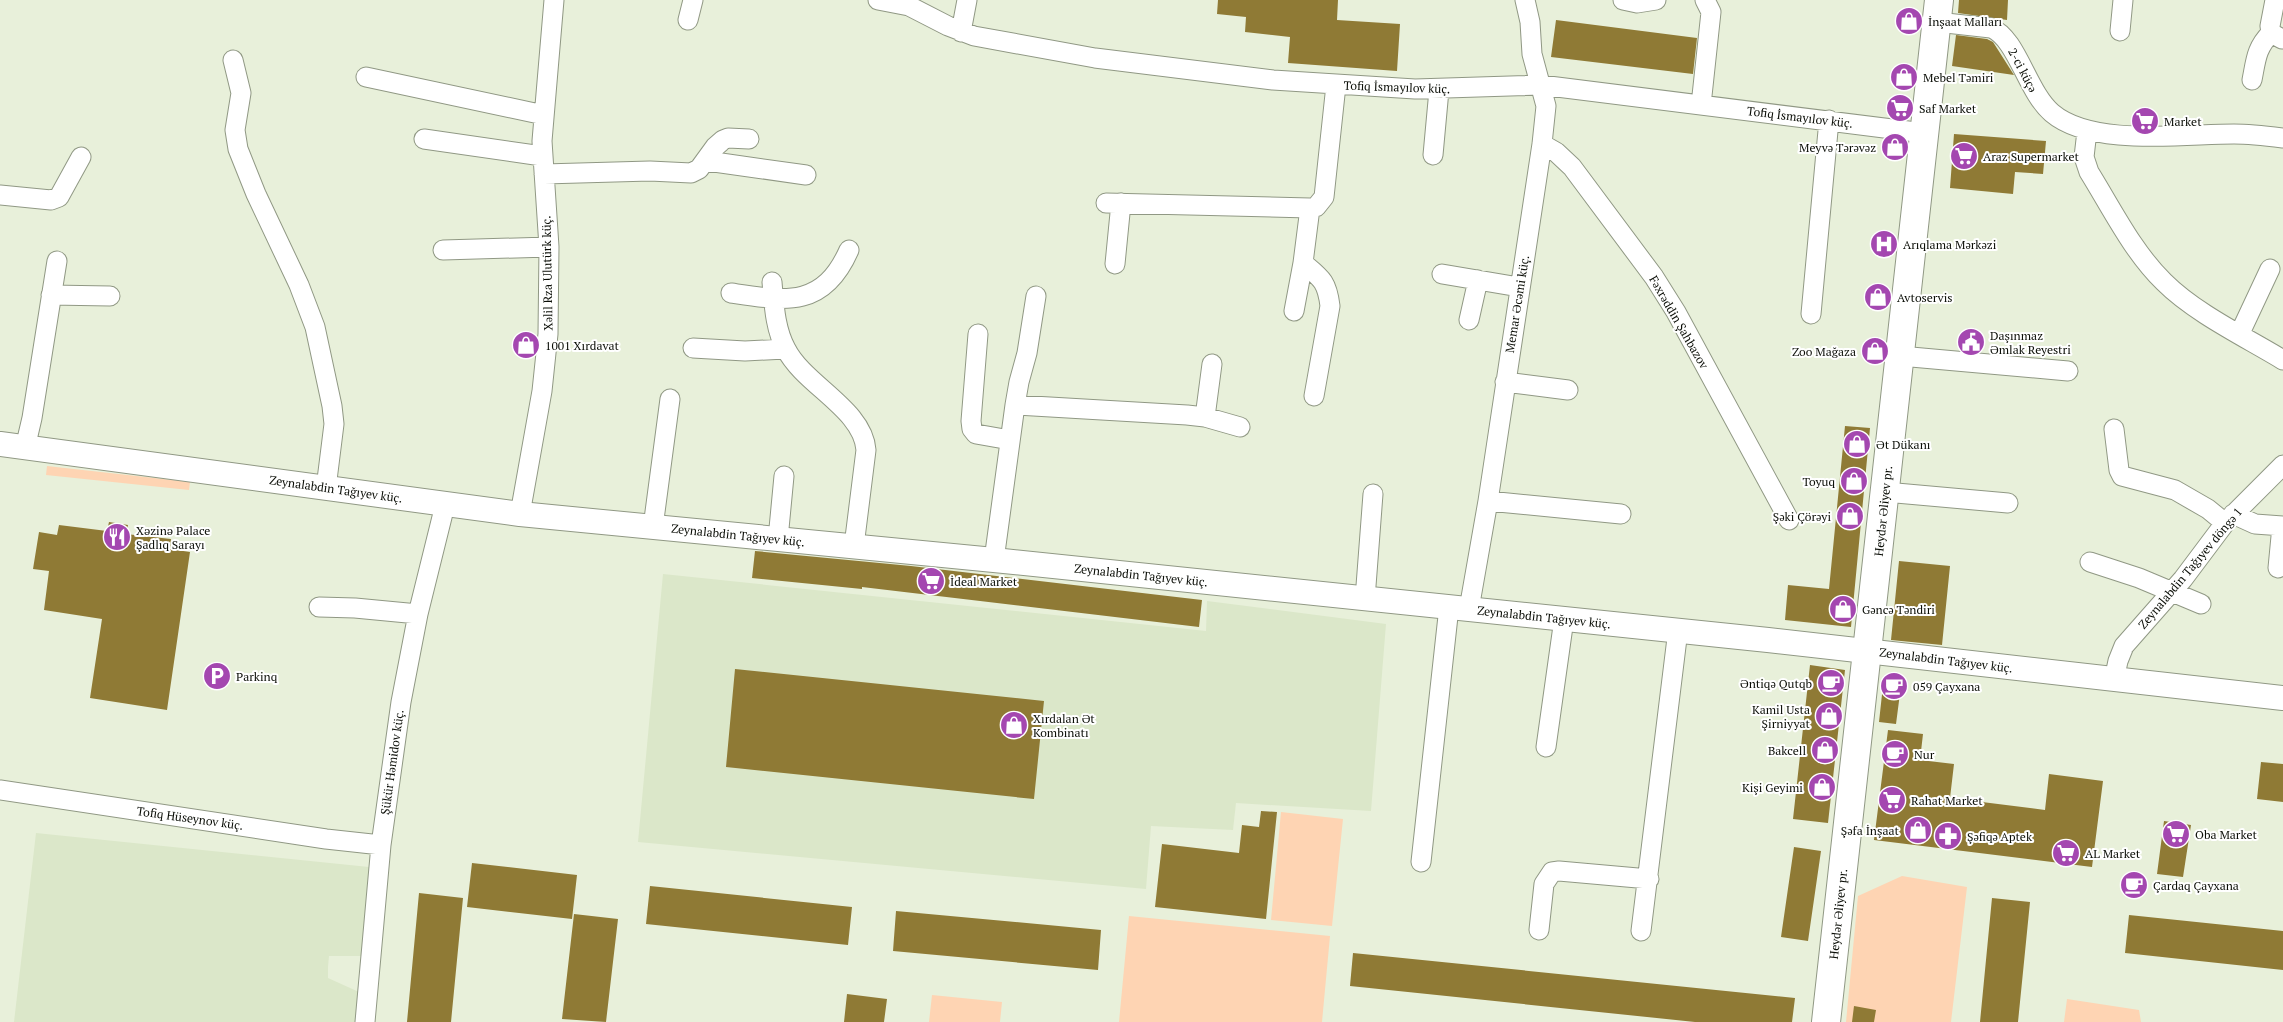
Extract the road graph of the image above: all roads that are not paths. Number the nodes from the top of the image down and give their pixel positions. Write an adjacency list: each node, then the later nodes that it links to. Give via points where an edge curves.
1 (554, 0): 23 (street, Xəlil Rza Ulutürk küç.)
2 (693, 0): 12 (street)
3 (878, 0): 14 (street, Tofiq İsmayılov küç., via 909,6)
4 (967, 0): 14 (street)
5 (1525, 0): 20 (street, Memar Əcəmi küç., via 1535,72)
6 (1623, 0): 7 (street, via 1637,3)
7 (1656, 0)
8 (1705, 0): 22 (street, via 1711,12)
9 (2123, 0): 13 (street)
10 (2275, 0): 15 (street)
11 (1938, 11): 25 (street, 2-ci küçə, via 1998,31 2010,45 2041,102 2053,114); 26 (main road, Heydər Əliyev pr.)
12 (688, 20)
13 (2120, 31)
14 (961, 32): 19 (street, Tofiq İsmayılov küç., via 1095,58)
15 (2277, 36): 18 (street, via 2262,42)
16 (233, 60): 77 (street, via 240,93 235,130 238,149 315,327 334,424)
17 (366, 77): 23 (street)
18 (2252, 80)
19 (1336, 85): 21 (street, Tofiq İsmayılov küç.); 37 (street, via 1324,198 1316,207)
20 (1541, 85): 21 (street, Tofiq İsmayılov küç.); 22 (street, Tofiq İsmayılov küç.); 30 (street, Memar Əcəmi küç., via 1546,106)
21 (1439, 90): 31 (street)
22 (1701, 105): 24 (street, Tofiq İsmayılov küç.)
23 (544, 115): 34 (street, Xəlil Rza Ulutürk küç.)
24 (1830, 120): 26 (street, Tofiq İsmayılov küç.); 54 (street)
25 (2087, 131): 27 (street, 2-ci küçə, via 2166,137 2234,134); 56 (street, via 2084,157 2089,172 2144,258 2184,300)
26 (1924, 133): 60 (main road, Heydər Əliyev pr.)
27 (2283, 138)
28 (424, 139): 34 (street)
29 (749, 139): 33 (street, via 723,140)
30 (1542, 144): 47 (street, Memar Əcəmi küç.); 86 (street, Fəxrəddin Şahbazov, via 1572,167 1654,277)
31 (1433, 155)
32 (81, 157): 36 (street, via 60,197 51,200)
33 (707, 161): 34 (street, via 691,173); 35 (street)
34 (543, 165): 38 (street, Xəlil Rza Ulutürk küç.)
35 (806, 175)
36 (0, 195)
37 (1310, 208): 42 (street); 43 (street, via 1113,203)
38 (549, 246): 39 (street); 83 (street, Xəlil Rza Ulutürk küç., via 548,334 542,391)
39 (443, 250)
40 (848, 250): 48 (street, via 841,267 822,289 806,295)
41 (57, 261): 50 (street)
42 (1303, 263): 53 (street); 66 (street, via 1324,280 1330,306)
43 (1114, 264)
44 (2270, 269): 56 (street)
45 (1442, 274): 46 (street)
46 (1478, 280): 47 (street); 55 (street)
47 (1519, 287): 64 (street, Memar Əcəmi küç.)
48 (773, 290): 49 (street); 59 (street, via 774,311)
49 (730, 293)
50 (52, 295): 51 (street); 74 (street)
51 (110, 296)
52 (1036, 296): 68 (street)
53 (1294, 311)
54 (1811, 314)
55 (1469, 320)
56 (2240, 333): 61 (street)
57 (978, 334): 72 (street, via 972,429 976,434)
58 (694, 348): 59 (street)
59 (785, 349): 90 (street, via 857,425 865,438)
60 (1900, 356): 63 (street); 78 (main road, Heydər Əliyev pr.)
61 (2283, 360)
62 (1212, 364): 69 (street)
63 (2068, 371)
64 (1505, 382): 65 (street); 80 (street, Memar Əcəmi küç.)
65 (1568, 390)
66 (1314, 396)
67 (670, 399): 88 (street)
68 (1015, 405): 69 (street); 72 (street)
69 (1205, 417): 70 (street)
70 (1240, 427)
71 (2114, 429): 85 (street, via 2122,476 2174,490)
72 (1010, 440): 91 (street)
73 (0, 444): 74 (street, Zeynalabdin Tağıyev küç.)
74 (25, 448): 77 (street, Zeynalabdin Tağıyev küç.)
75 (2283, 465): 85 (street, Zeynalabdin Tağıyev döngə 1)
76 (784, 476): 89 (street)
77 (326, 488): 82 (street, Zeynalabdin Tağıyev küç.)
78 (1885, 492): 81 (street); 102 (main road, Heydər Əliyev pr.)
79 (1373, 494): 95 (street)
80 (1488, 502): 84 (street); 98 (street, Memar Əcəmi küç.)
81 (2008, 503)
82 (445, 505): 83 (street, Zeynalabdin Tağıyev küç.); 99 (street, Şükür Həmidov küç.)
83 (520, 514): 88 (street, Zeynalabdin Tağıyev küç.)
84 (1621, 514)
85 (2229, 519): 87 (street); 94 (street, Zeynalabdin Tağıyev döngə 1)
86 (1789, 520)
87 (2282, 526): 93 (street)
88 (653, 527): 89 (street, Zeynalabdin Tağıyev küç.)
89 (778, 539): 90 (street, Zeynalabdin Tağıyev küç.)
90 (854, 546): 91 (street, Zeynalabdin Tağıyev küç.)
91 (994, 560): 95 (street, Zeynalabdin Tağıyev küç.)
92 (2090, 562): 94 (street)
93 (2278, 568)
94 (2171, 592): 96 (street); 103 (street, Zeynalabdin Tağıyev döngə 1, via 2124,646)
95 (1365, 599): 98 (street, Zeynalabdin Tağıyev küç.)
96 (2201, 604)
97 (319, 608): 99 (street)
98 (1459, 608): 100 (street, Zeynalabdin Tağıyev küç.); 108 (street, Memar Əcəmi küç.)
99 (418, 614): 107 (street, Şükür Həmidov küç., via 400,702)
100 (1564, 619): 101 (street, Zeynalabdin Tağıyev küç.); 105 (street)
101 (1678, 630): 102 (street, Zeynalabdin Tağıyev küç.); 109 (street)
102 (1867, 650): 103 (street, Zeynalabdin Tağıyev küç.); 113 (main road, Heydər Əliyev pr.)
103 (2114, 680): 104 (street, Zeynalabdin Tağıyev küç.)
104 (2283, 698)
105 (1546, 747)
106 (0, 790): 107 (street, Tofiq Hüseynov küç.)
107 (381, 845): 112 (street, Şükür Həmidov küç.)
108 (1421, 862)
109 (1649, 878): 110 (street, via 1552,872 1544,884); 111 (street)
110 (1539, 930)
111 (1641, 931)
112 (365, 1022)
113 (1826, 1022)

